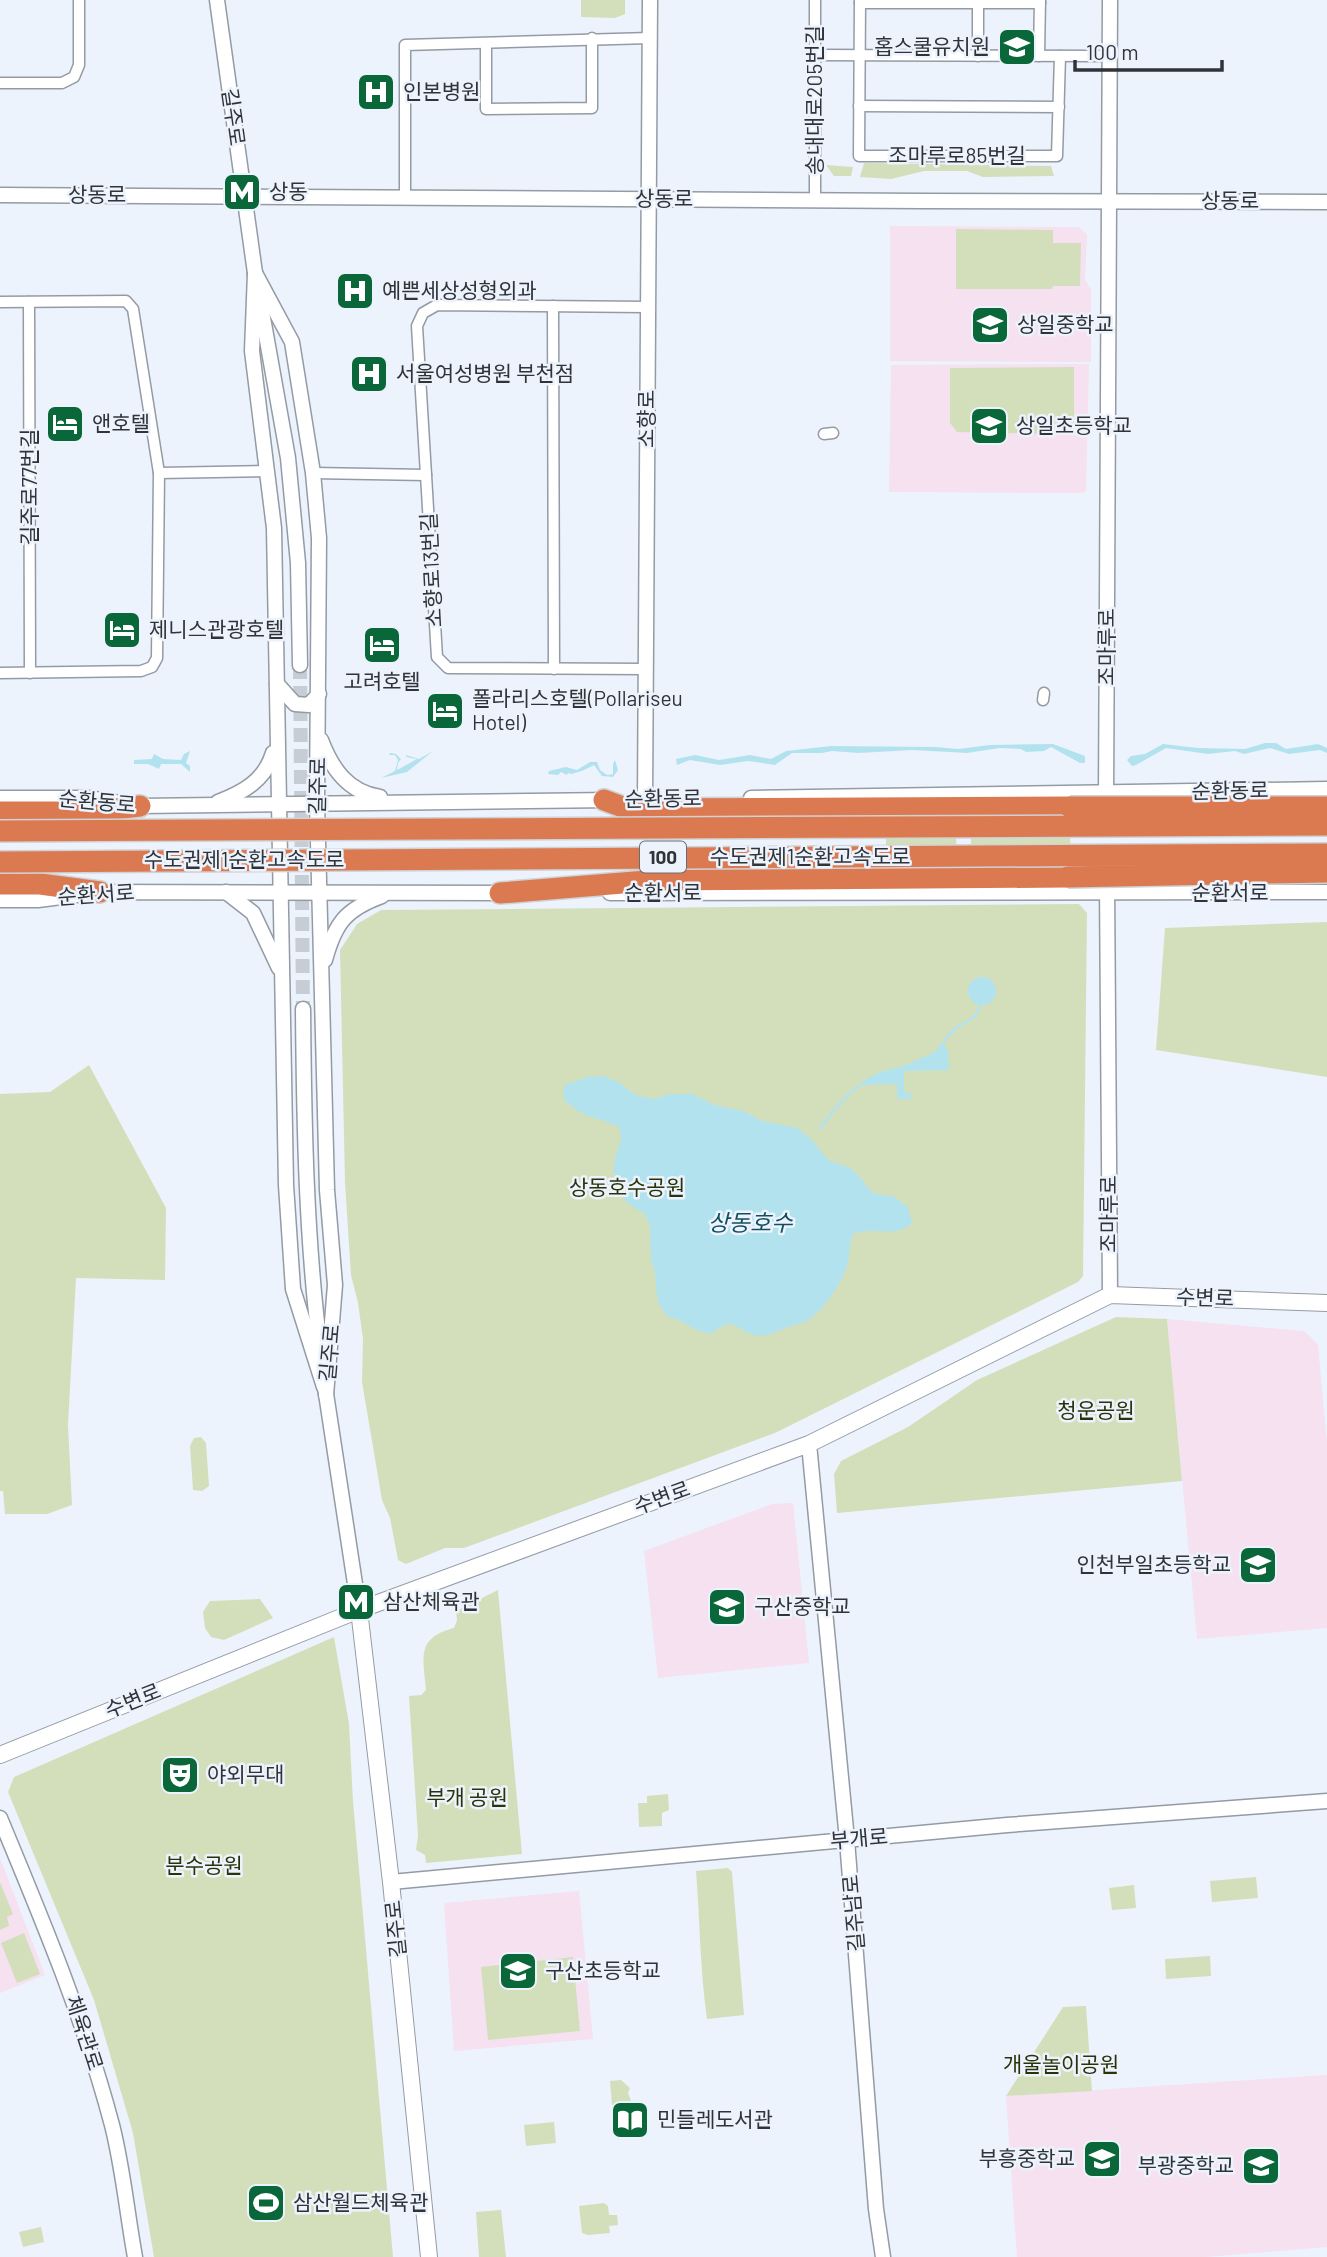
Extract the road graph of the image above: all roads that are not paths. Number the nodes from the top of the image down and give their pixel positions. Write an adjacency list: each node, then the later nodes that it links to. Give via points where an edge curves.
1 (79, 0): 19 (street, via 79,65 74,77 62,83)
2 (650, 0): 11 (street, 소향로)
3 (815, 0): 13 (street, 송내대로205번길)
4 (1110, 0): 18 (street, 조마루로)
5 (217, 1): 23 (street, 길주로)
6 (860, 1): 7 (street); 14 (street, 조마루로85번길)
7 (919, 1): 8 (street)
8 (978, 2): 9 (street); 15 (street)
9 (1040, 2): 16 (street)
10 (592, 38): 11 (street); 12 (street); 12 (street, via 592,108 486,109)
11 (650, 38): 25 (street, 소향로)
12 (486, 44): 24 (street, via 405,45)
13 (815, 55): 14 (street); 26 (street, 송내대로205번길)
14 (859, 55): 15 (street); 20 (street, 조마루로85번길)
15 (978, 56): 16 (street)
16 (1039, 56): 17 (street)
17 (1060, 56): 18 (street); 21 (street, 조마루로85번길)
18 (1110, 56): 27 (street, 조마루로)
19 (0, 83)
20 (859, 106): 21 (street); 21 (street, 조마루로85번길, via 859,156 1057,156)
21 (1059, 107)
22 (0, 195): 23 (street, 상동로)
23 (245, 196): 24 (street, 상동로); 29 (street, 길주로)
24 (405, 197): 25 (street, 상동로)
25 (649, 199): 26 (street, 상동로); 33 (street, 소향로)
26 (815, 200): 27 (street, 상동로)
27 (1110, 200): 28 (street, 상동로); 48 (street, 조마루로)
28 (1327, 202)
29 (255, 272): 34 (street, 길주로, via 252,351); 36 (street, 길주로, via 292,342); 38 (street, 길주로, via 288,458 298,563)
30 (0, 302): 31 (street)
31 (29, 302): 35 (street, via 126,301 134,309); 42 (street, 길주로77번길)
32 (553, 306): 33 (street, 소향로13번길); 37 (street, 소향로13번길, via 437,305 423,313 417,326); 39 (street)
33 (648, 307): 40 (street, 소향로)
34 (268, 471): 35 (street); 43 (street, 길주로, via 274,528)
35 (159, 472): 42 (street, via 157,658 152,667)
36 (313, 473): 37 (street); 44 (street, 길주로, via 319,538)
37 (426, 475): 39 (street, 소향로13번길, via 437,657 448,668)
38 (300, 665)
39 (554, 669): 40 (street, 소향로13번길)
40 (646, 669): 51 (street, 소향로)
41 (0, 673): 42 (street)
42 (30, 673)
43 (277, 684): 44 (street, via 295,704 309,705); 46 (street, 길주로)
44 (319, 694): 45 (street, 길주로)
45 (318, 734): 52 (street, via 346,783 368,795); 54 (street, 길주로)
46 (278, 735): 53 (street, 길주로); 55 (street, via 269,768 254,784)
47 (1327, 789): 48 (street, 순환동로)
48 (1106, 792): 51 (street, 순환동로); 69 (street, 조마루로)
49 (0, 798): 56 (street, 순환동로, via 88,798)
50 (604, 800): 51 (street, 순환동로); 52 (street, 순환동로); 57 (highway, bridge, via 628,809 718,810)
51 (645, 800)
52 (416, 802): 54 (street, 순환동로)
53 (279, 803): 54 (street, 순환동로); 55 (street, 순환동로); 66 (street, 길주로)
54 (317, 803): 67 (street, 길주로)
55 (211, 805): 56 (street, 순환동로)
56 (140, 806): 58 (highway, via 88,812)
57 (1327, 807)
58 (0, 812)
59 (1327, 825): 60 (highway, 수도권제1순환고속도로 / 100, bridge)
60 (0, 831)
61 (1327, 854): 62 (highway, 수도권제1순환고속도로 / 100, bridge)
62 (0, 862)
63 (1327, 872): 72 (highway, bridge, via 659,880)
64 (0, 884): 68 (highway)
65 (225, 891): 66 (street, 순환서로); 68 (street, 순환서로); 74 (street, via 253,913)
66 (281, 891): 67 (street, 순환서로); 74 (street, 길주로)
67 (319, 891): 71 (street, 순환서로); 75 (street, 길주로)
68 (100, 892): 73 (street, 순환서로)
69 (1107, 892): 70 (street, 순환서로); 72 (street, 순환서로); 77 (street, 조마루로)
70 (1327, 892)
71 (391, 893): 72 (street, 순환서로); 75 (street, via 349,911 334,935)
72 (500, 893)
73 (0, 900)
74 (282, 974): 79 (street, 길주로, via 293,1289)
75 (321, 975): 79 (street, 길주로, via 327,1191 335,1285)
76 (303, 1009): 79 (street, 길주로, via 304,1149 312,1287)
77 (1110, 1295): 78 (main road, 수변로); 80 (main road, 수변로)
78 (1327, 1303)
79 (326, 1395): 81 (street, 길주로)
80 (809, 1444): 81 (main road, 수변로); 85 (street, 길주남로)
81 (359, 1610): 82 (main road, 수변로); 86 (main road, 길주로)
82 (0, 1755)
83 (1327, 1801): 85 (street, 부개로)
84 (0, 1818): 87 (street, 체육관로, via 62,1968 94,2063 113,2129)
85 (848, 1840): 86 (street, 부개로); 89 (street, 길주남로)
86 (391, 1882): 88 (main road, 길주로)
87 (135, 2257)
88 (429, 2257)
89 (883, 2257)

